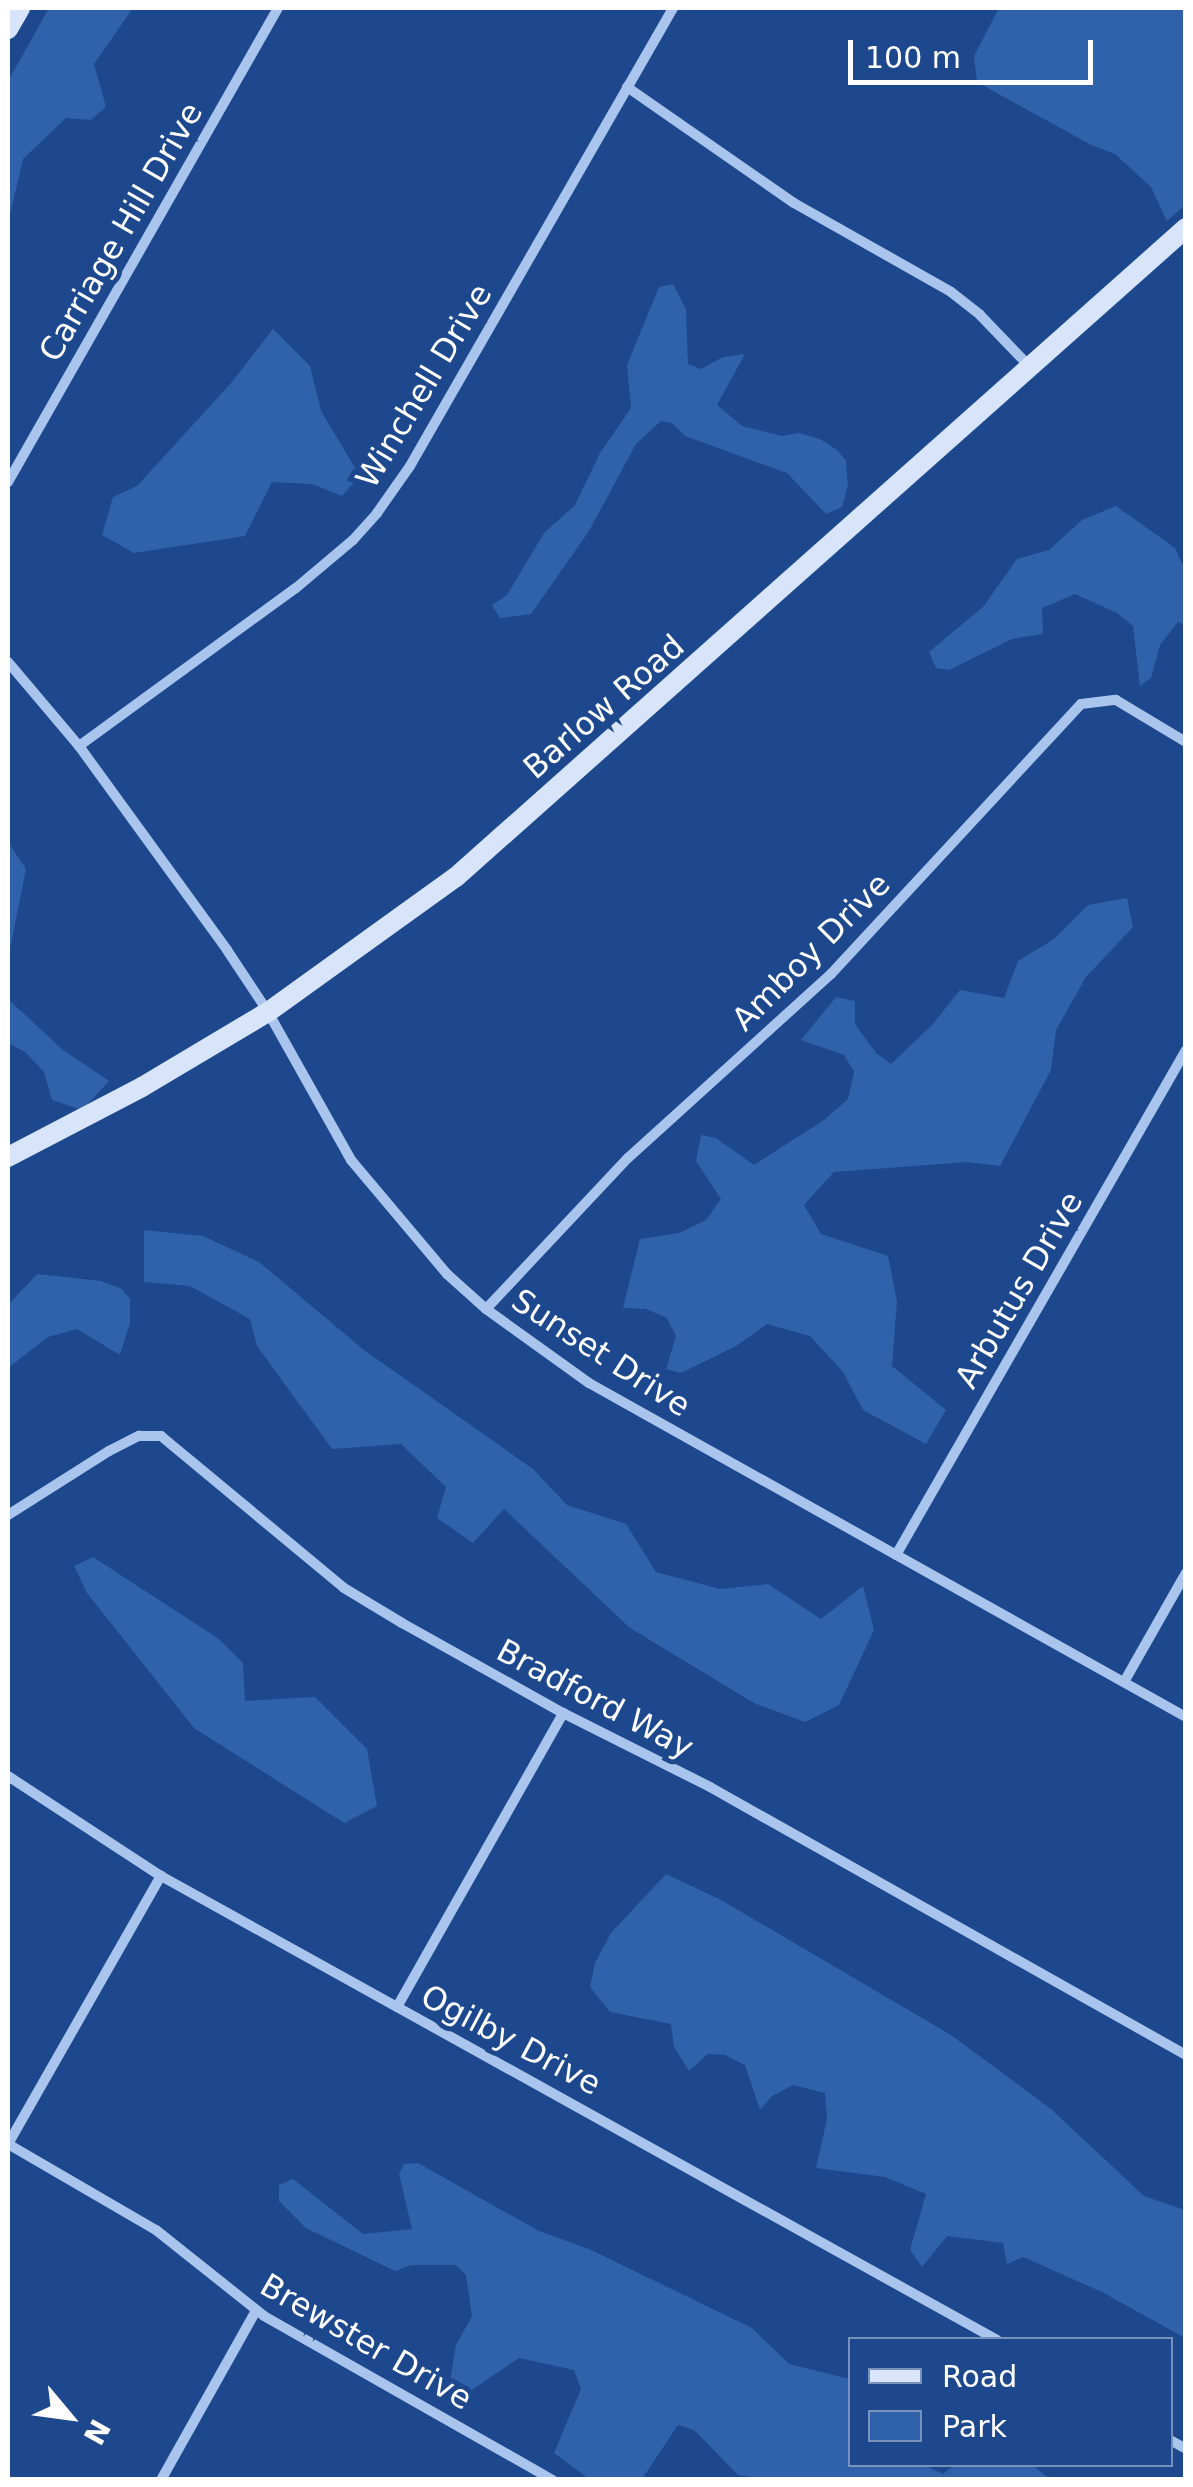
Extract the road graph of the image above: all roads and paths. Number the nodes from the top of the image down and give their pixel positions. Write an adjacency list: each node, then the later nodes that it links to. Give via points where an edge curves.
1 (20, 8): 4 (street)
2 (278, 8): 8 (street, Carriage Hill Drive)
3 (673, 8): 5 (street, Winchell Drive)
4 (8, 30)
5 (628, 87): 7 (street, via 794,204 951,292); 11 (street, Winchell Drive, via 410,466 377,512 296,588)
6 (1186, 228): 7 (street, Barlow Road)
7 (1032, 368): 12 (street, Barlow Road, via 456,877)
8 (8, 482)
9 (8, 662): 11 (street, Sunset Drive)
10 (1186, 742): 15 (street, Amboy Drive, via 1116,700 1080,704 832,974 628,1158)
11 (79, 746): 12 (street, Sunset Drive)
12 (268, 1012): 14 (street, Barlow Road); 15 (street, Sunset Drive, via 351,1160 447,1274)
13 (1186, 1050): 17 (street, Arbutus Drive)
14 (8, 1157)
15 (486, 1309): 17 (street, Sunset Drive, via 589,1383)
16 (8, 1515): 20 (street, Bradford Way, via 108,1451 140,1436 161,1436 344,1588)
17 (896, 1555): 19 (street, Sunset Drive)
18 (1186, 1573): 19 (street)
19 (1124, 1682): 21 (street, Sunset Drive)
20 (563, 1713): 24 (street); 25 (street, Bradford Way, via 710,1787)
21 (1186, 1716)
22 (8, 1776): 23 (street, Ogilby Drive)
23 (162, 1876): 24 (street, Ogilby Drive); 26 (street)
24 (397, 2007): 28 (street, Ogilby Drive)
25 (1186, 2055)
26 (8, 2144): 27 (street, Brewster Drive, via 156,2230)
27 (256, 2311): 29 (street); 30 (street, Brewster Drive)
28 (992, 2337)
29 (161, 2480)
30 (552, 2480)

